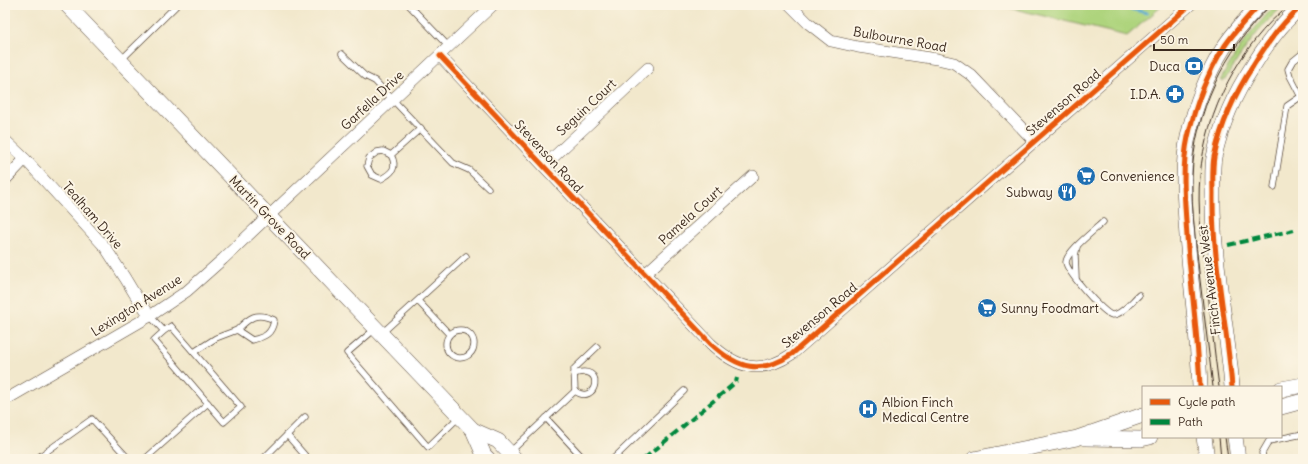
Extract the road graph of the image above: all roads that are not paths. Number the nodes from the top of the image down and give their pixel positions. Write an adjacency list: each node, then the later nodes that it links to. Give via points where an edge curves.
1 (177, 5): 13 (lane)
2 (409, 5): 9 (lane)
3 (493, 5): 9 (street, Garfella Drive)
4 (790, 5): 19 (street, Bulbourne Road, via 808,23 831,40 954,63 971,74)
5 (1190, 5): 19 (street, Stevenson Road)
6 (1258, 5): 44 (main road, Finch Avenue West, via 1224,47 1210,73 1188,137 1184,173 1186,222)
7 (1303, 5): 45 (main road, Finch Avenue West, via 1280,28 1241,84 1224,125 1214,159 1215,247)
8 (73, 9): 13 (main road, Martin Grove Road)
9 (449, 47): 12 (street, Garfella Drive)
10 (1303, 53): 15 (lane, via 1288,69)
11 (342, 54): 16 (lane, via 364,76 375,81)
12 (440, 56): 16 (street, Garfella Drive); 22 (street, Stevenson Road)
13 (120, 61): 27 (main road, Martin Grove Road)
14 (648, 68): 22 (street, Seguin Court)
15 (1302, 96): 25 (lane, via 1287,106)
16 (393, 100): 17 (lane); 27 (street, Garfella Drive)
17 (420, 128): 20 (lane); 26 (lane, via 453,163 469,170)
18 (5, 140): 21 (street, Tealham Drive)
19 (1035, 142): 31 (street, Stevenson Road, via 792,354 771,364 741,365 721,353)
20 (391, 155): 20 (lane, via 383,151 369,158 367,166 372,175 380,179 394,169 395,162)
21 (25, 160): 24 (street); 35 (street, Tealham Drive, via 105,247)
22 (544, 166): 31 (street, Stevenson Road)
23 (753, 176): 31 (street, Pamela Court)
24 (5, 180)
25 (1274, 187)
26 (488, 188)
27 (270, 216): 35 (street, Lexington Avenue, via 188,291); 38 (main road, Martin Grove Road)
28 (1103, 222): 29 (lane)
29 (1077, 247): 32 (lane); 32 (lane, via 1066,261)
30 (466, 256): 34 (lane)
31 (645, 274)
32 (1076, 280): 33 (lane, via 1105,312 1112,315 1120,312)
33 (1139, 295)
34 (418, 301): 38 (lane); 39 (lane)
35 (150, 316): 37 (lane); 49 (street, Lexington Avenue)
36 (237, 330): 36 (lane, via 252,340 267,335 273,328 274,320 266,316 249,318); 41 (lane, via 216,338)
37 (164, 331): 41 (lane, via 171,326); 51 (lane, via 154,340)
38 (379, 331): 53 (main road, Martin Grove Road); 53 (lane, via 348,353 428,447)
39 (449, 334): 39 (lane, via 445,347 451,356 460,359 472,352 474,343 471,335 458,330)
40 (597, 347): 42 (lane, via 574,369)
41 (194, 352): 51 (lane, via 241,407 224,422)
42 (574, 374): 47 (lane); 47 (lane, via 588,372 595,381 594,388 589,393)
43 (1303, 385): 46 (main road)
44 (1200, 386)
45 (1232, 386)
46 (1282, 389)
47 (575, 391): 56 (lane)
48 (684, 391): 72 (lane)
49 (5, 400)
50 (1303, 401): 52 (main road)
51 (208, 403): 67 (lane)
52 (1282, 407)
53 (460, 416): 57 (main road, Martin Grove Road)
54 (1142, 416): 60 (main road)
55 (305, 417): 59 (lane)
56 (546, 418): 64 (lane); 71 (lane)
57 (473, 430): 64 (main road, Martin Grove Road, via 498,441); 70 (main road, Martin Grove Road)
58 (1303, 434): 76 (lane, via 1270,441 1262,453)
59 (288, 435): 68 (lane); 69 (lane)
60 (1077, 438): 61 (main road); 73 (main road)
61 (1146, 438)
62 (1204, 438): 74 (main road)
63 (1235, 438): 75 (main road)
64 (512, 456)
65 (128, 458): 66 (lane, via 92,419)
66 (36, 459)
67 (145, 459)
68 (263, 459)
69 (308, 459)
70 (488, 459)
71 (584, 459)
72 (613, 459)
73 (974, 459)
74 (1207, 459)
75 (1238, 459)
76 (1263, 459)

